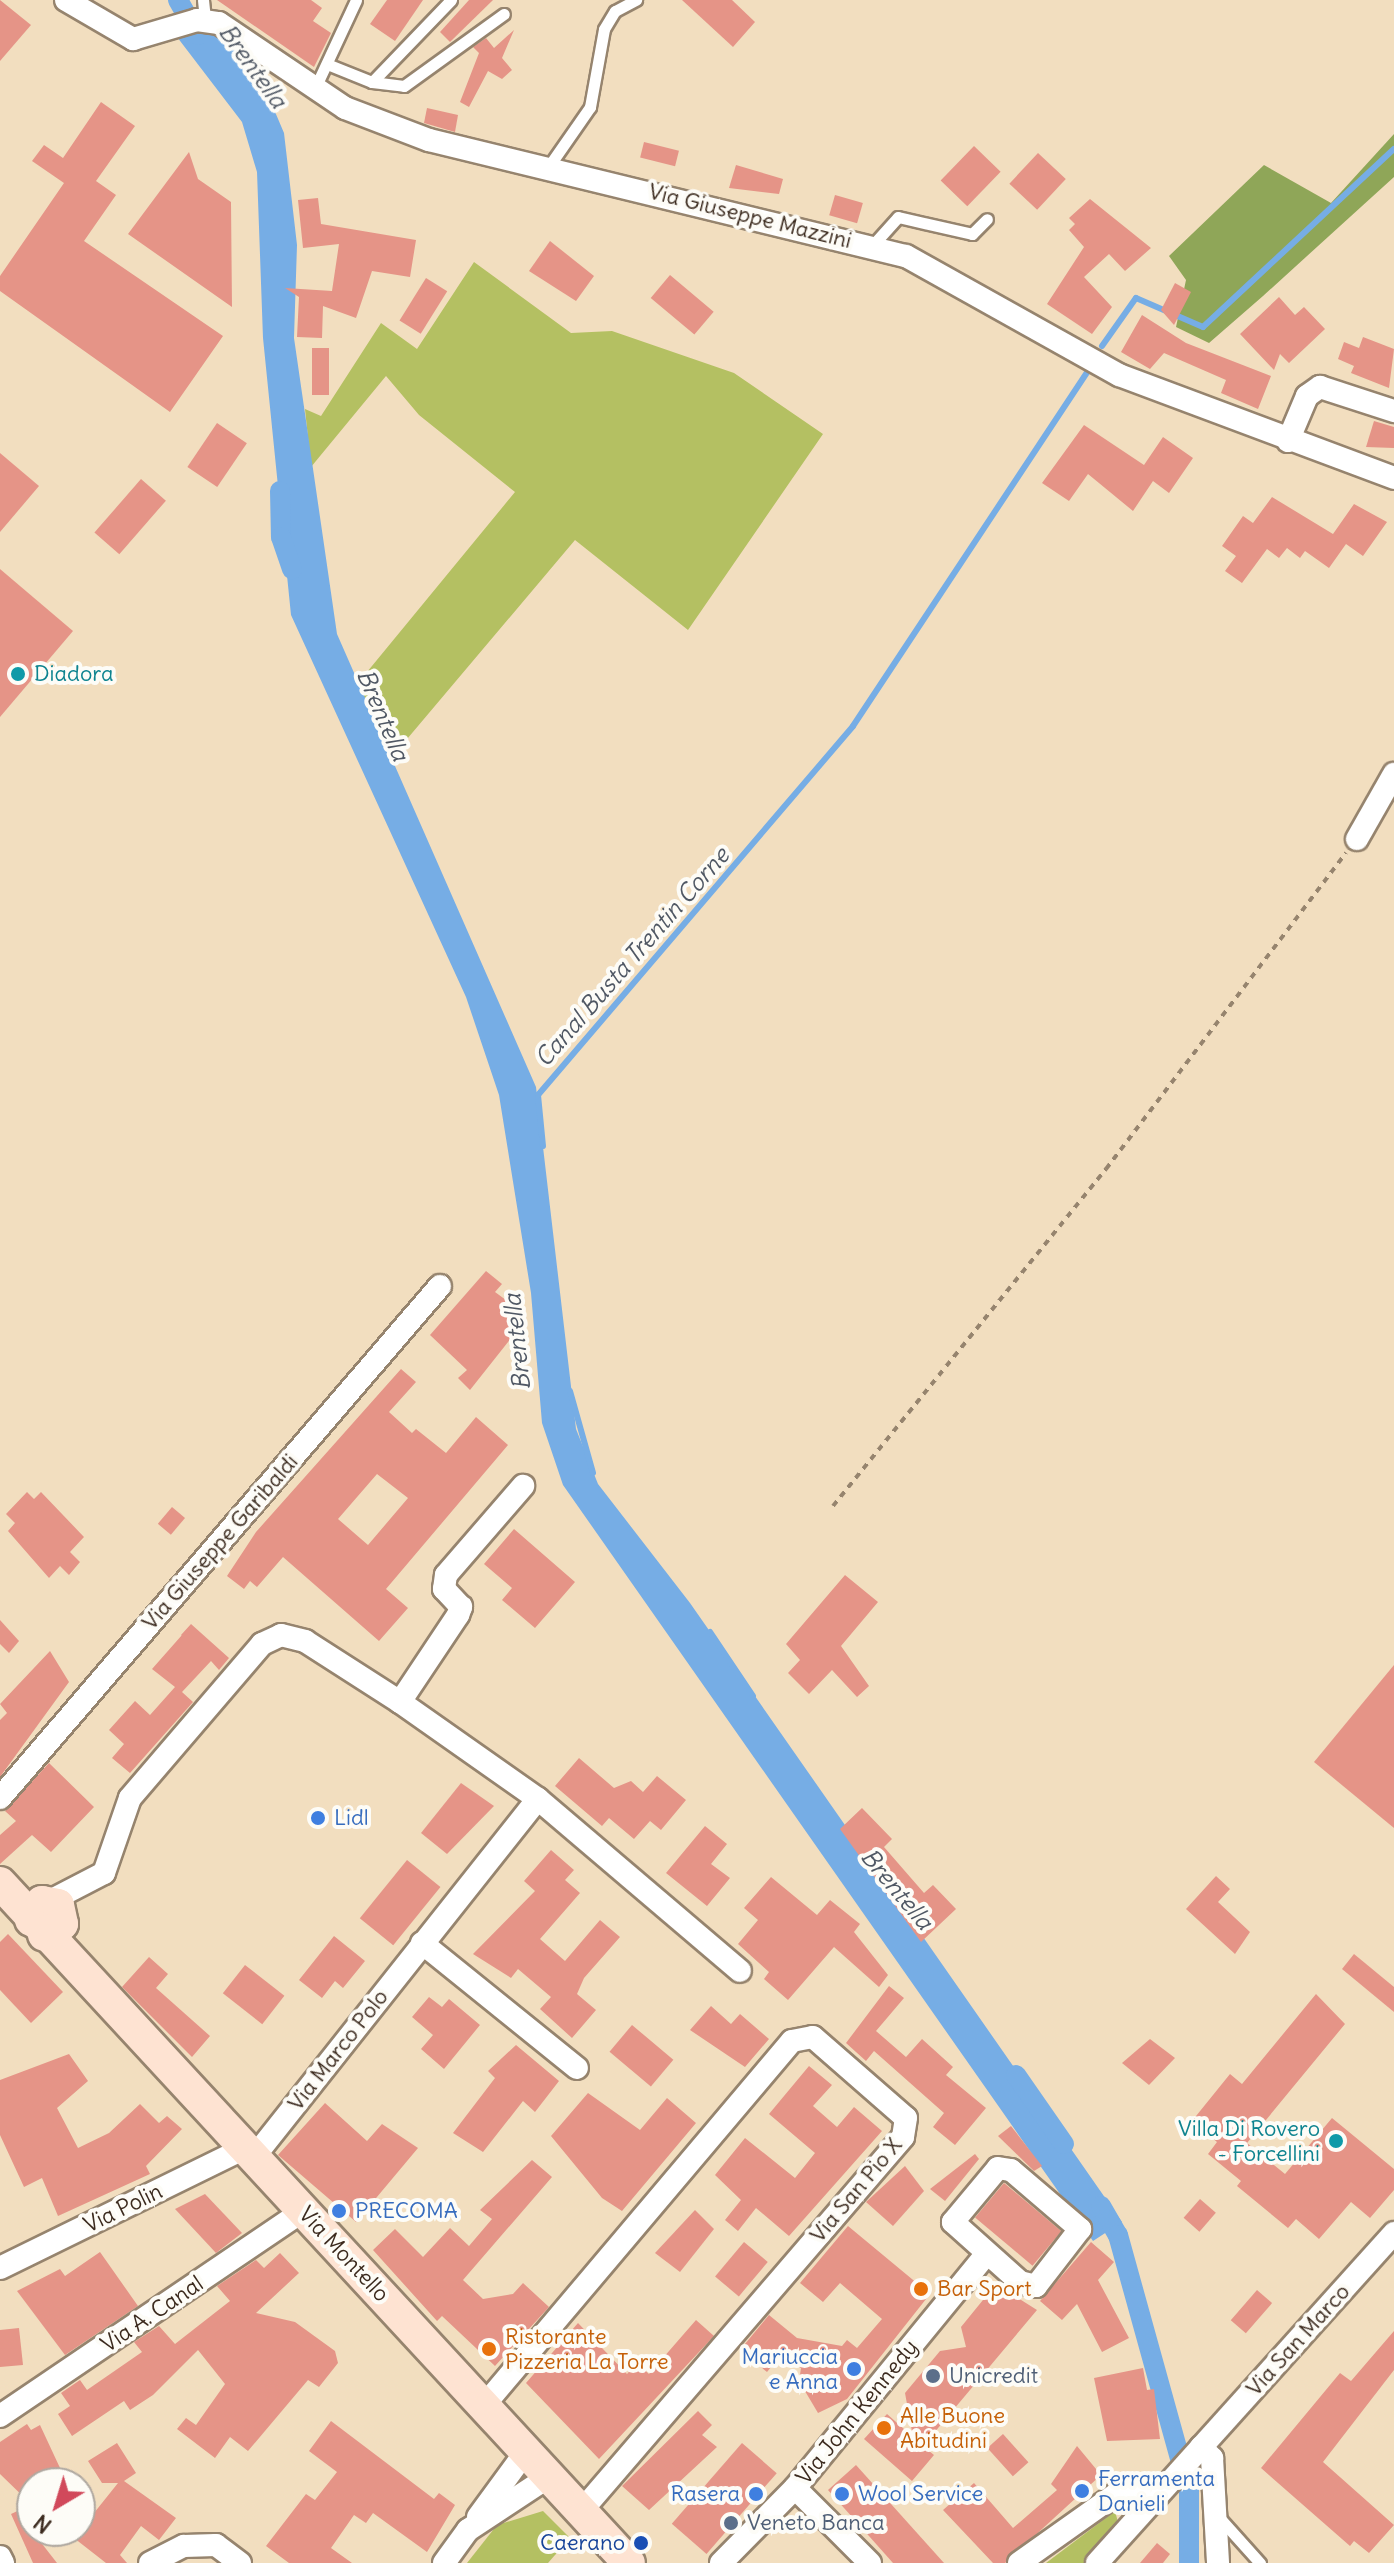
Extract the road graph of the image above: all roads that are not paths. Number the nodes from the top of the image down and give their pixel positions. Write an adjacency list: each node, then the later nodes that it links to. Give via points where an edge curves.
1 (66, 0): 5 (street, Via Giuseppe Mazzini, via 117,34 149,39)
2 (356, 0): 7 (lane)
3 (451, 0): 8 (lane)
4 (636, 0): 10 (lane, via 615,11 604,29 590,107)
5 (202, 13): 9 (street, Via Giuseppe Mazzini)
6 (504, 14): 8 (lane, via 404,86)
7 (327, 64): 8 (lane); 9 (lane)
8 (372, 82)
9 (315, 88): 10 (street, Via Giuseppe Mazzini, via 345,108 429,140)
10 (549, 166): 12 (street, Via Giuseppe Mazzini)
11 (987, 219): 12 (lane, via 972,234 898,217)
12 (871, 247): 14 (street, Via Giuseppe Mazzini, via 906,256 1119,375)
13 (1394, 411): 14 (street, via 1320,387 1307,396)
14 (1288, 441): 15 (street, Via Giuseppe Mazzini)
15 (1394, 478)
16 (1394, 774): 17 (street)
17 (1357, 839)
18 (440, 1286): 21 (street, Via Giuseppe Garibaldi)
19 (523, 1486): 20 (street, via 446,1575 444,1589 461,1607)
20 (400, 1702): 22 (street); 23 (street, via 305,1641 281,1635 262,1644 130,1798 104,1873)
21 (0, 1798)
22 (538, 1799): 24 (street, Via Marco Polo); 25 (street)
23 (42, 1914): 27 (main road, Via Montello)
24 (422, 1943): 26 (street); 27 (street, Via Marco Polo)
25 (740, 1971)
26 (577, 2068)
27 (250, 2152): 28 (main road, Via Montello); 31 (street, Via Polin)
28 (303, 2211): 32 (main road, Via Montello); 33 (street, Via A. Canal)
29 (1394, 2233): 35 (street, Via San Marco)
30 (986, 2255): 30 (street, via 1036,2286 1080,2229 1011,2170 998,2168 953,2222); 37 (street, Via John Kennedy)
31 (0, 2268)
32 (486, 2403): 34 (main road, Via Montello); 39 (street, Via San Pio X, via 792,2041 813,2037 906,2118 903,2137)
33 (0, 2416)
34 (527, 2450): 36 (main road, Via Montello); 41 (street)
35 (1194, 2456): 38 (street, Via San Marco); 40 (street, via 1212,2458)
36 (550, 2476): 39 (main road, Via Montello); 41 (street)
37 (795, 2488): 48 (street, Via John Kennedy); 49 (street)
38 (1160, 2492): 50 (street, via 1115,2495); 51 (street, Via San Marco)
39 (582, 2510): 47 (main road, Via Montello)
40 (1215, 2514): 52 (street); 53 (lane)
41 (468, 2530): 46 (street)
42 (0, 2557): 43 (street)
43 (3, 2563)
44 (150, 2563): 45 (street, via 184,2546 216,2545)
45 (240, 2563)
46 (444, 2563)
47 (629, 2563)
48 (721, 2563)
49 (870, 2563)
50 (1019, 2563)
51 (1097, 2563)
52 (1218, 2563)
53 (1260, 2563)

